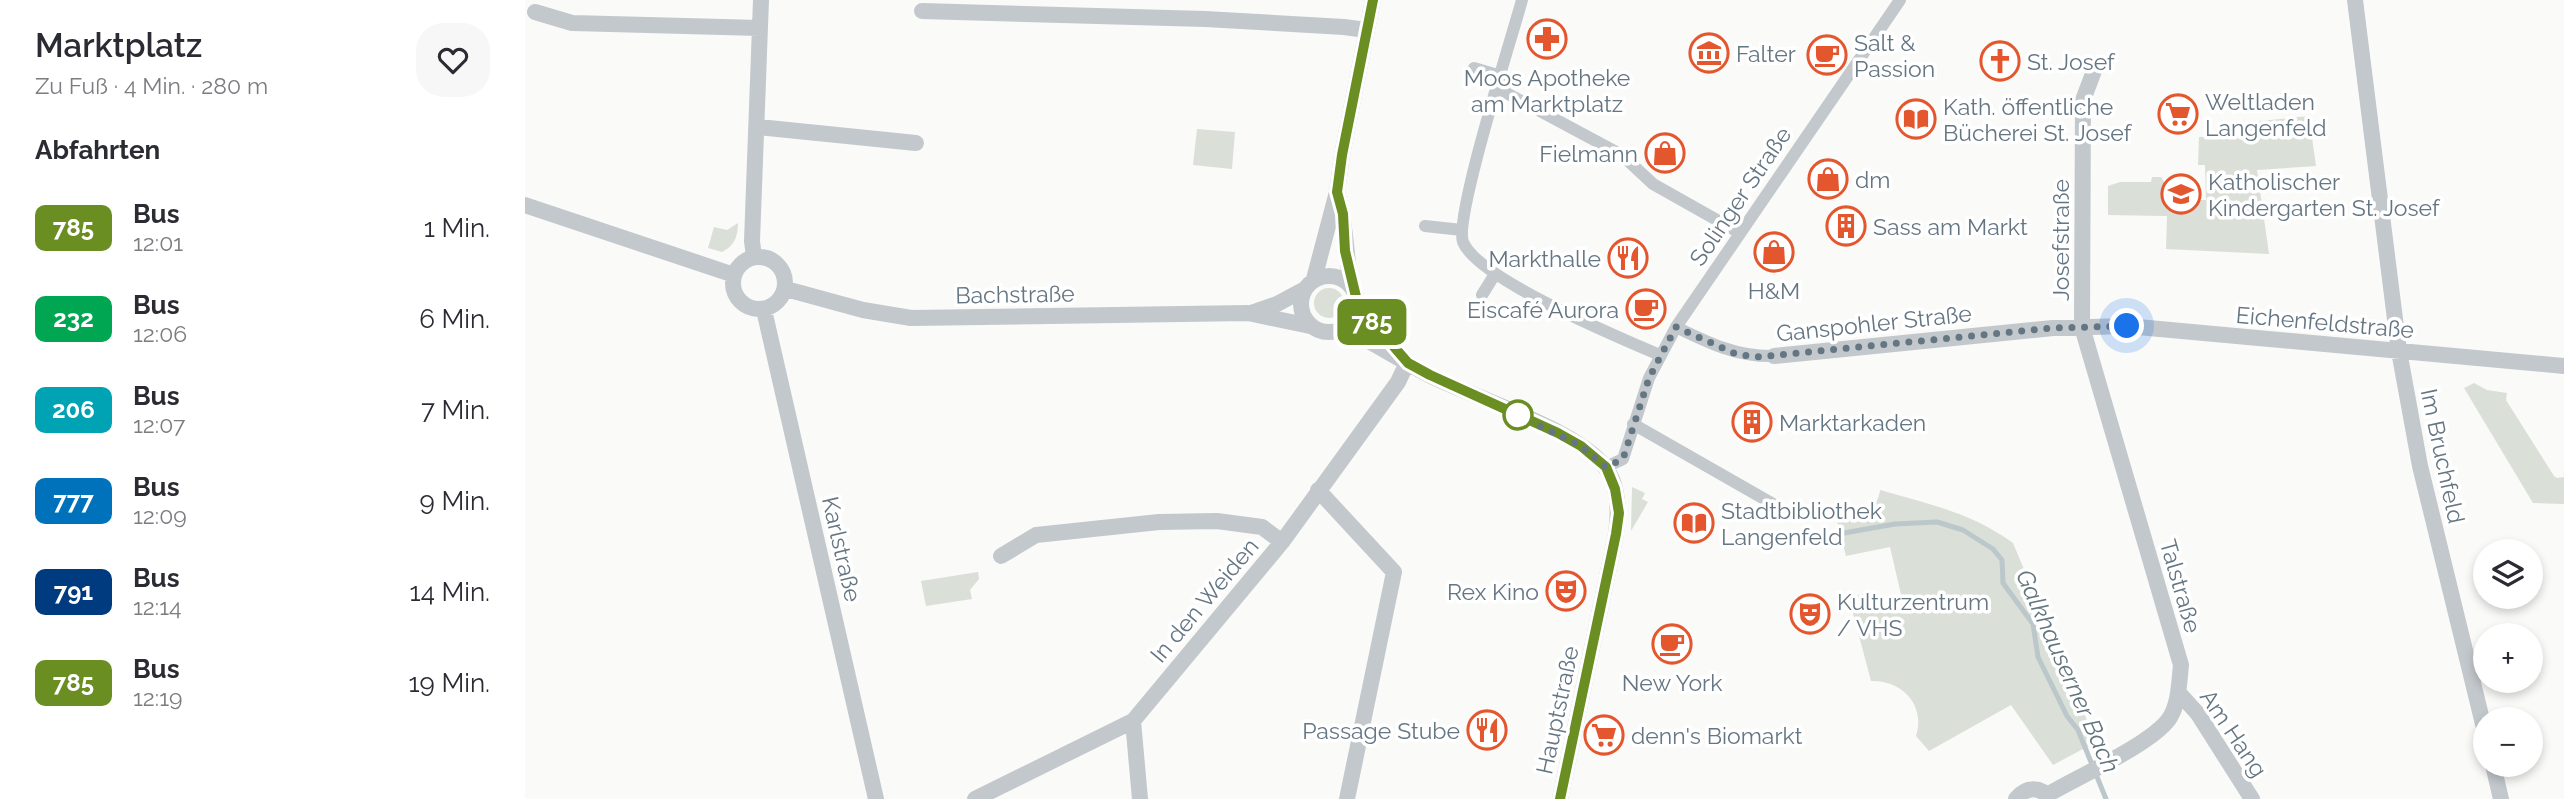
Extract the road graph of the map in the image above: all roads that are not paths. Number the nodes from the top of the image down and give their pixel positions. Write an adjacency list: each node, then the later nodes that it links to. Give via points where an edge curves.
1 (761, 0): 8 (street)
2 (1373, 0): 9 (street)
3 (1522, 0): 12 (street)
4 (1900, 0): 19 (street, Solinger Straße)
5 (2355, 0): 34 (street, Im Bruchfeld)
6 (922, 11): 9 (street, via 1205,19)
7 (535, 12): 8 (street, via 572,23)
8 (760, 28): 13 (street)
9 (1366, 30): 15 (street)
10 (1474, 68): 12 (street)
11 (2094, 71): 32 (street, Josefstraße, via 2083,100)
12 (1499, 82): 18 (street, via 1475,163); 19 (street, via 1622,155 1653,184)
13 (758, 127): 14 (street); 20 (street)
14 (916, 143)
15 (1337, 192): 23 (street); 24 (street)
16 (525, 205): 22 (street)
17 (1425, 226): 18 (street)
18 (1462, 230): 21 (street, via 1463,242 1474,258)
19 (1740, 233): 31 (street, Solinger Straße)
20 (754, 257): 22 (street, via 745,260); 25 (street, via 774,261 781,268)
21 (1495, 274): 26 (street); 35 (street, via 1592,326)
22 (734, 275): 28 (street, via 732,284 739,301)
23 (1310, 284): 24 (street, via 1329,276); 29 (street, Bachstraße, via 1277,304); 30 (street, via 1301,306)
24 (1352, 286): 27 (street)
25 (786, 289): 28 (street, via 775,305); 29 (street, Bachstraße, via 911,318)
26 (1482, 295)
27 (1358, 305): 33 (street); 37 (street)
28 (764, 310): 50 (street, Karlstraße)
29 (1248, 313): 30 (street, Bachstraße)
30 (1310, 326): 33 (street, via 1326,332)
31 (1676, 327): 35 (street, Solinger Straße); 36 (street, Ganspohler Straße, via 1736,354)
32 (2082, 327): 34 (street, Eichenfeldstraße, via 2127,326); 36 (street, Ganspohler Straße); 45 (street, Talstraße, via 2181,665)
33 (1345, 328): 37 (street)
34 (2399, 351): 38 (street, Eichenfeldstraße); 46 (street, Im Bruchfeld, via 2420,466)
35 (1660, 355): 39 (street, Solinger Straße)
36 (1774, 356)
37 (1408, 363): 40 (street, via 1558,433); 41 (street, In den Weiden)
38 (2564, 366)
39 (1633, 424): 40 (street, Solinger Straße, via 1623,459); 42 (street)
40 (1606, 467): 54 (street, Hauptstraße, via 1619,513)
41 (1318, 489): 43 (street, In den Weiden); 53 (street, via 1394,572)
42 (1780, 508)
43 (1282, 542): 44 (street, via 1262,527 1217,521 1159,522 1036,535); 47 (street, In den Weiden)
44 (1001, 556)
45 (2179, 693): 49 (street, Talstraße, via 2169,718 2150,737); 56 (street, Am Hang, via 2198,714)
46 (2479, 707)
47 (1133, 721): 51 (street, In den Weiden); 52 (street)
48 (2496, 777): 57 (street)
49 (2049, 797): 55 (street, via 2033,788)
50 (876, 799)
51 (975, 799)
52 (1140, 799)
53 (1346, 799)
54 (1560, 799)
55 (2016, 799)
56 (2252, 799)
57 (2501, 799)

